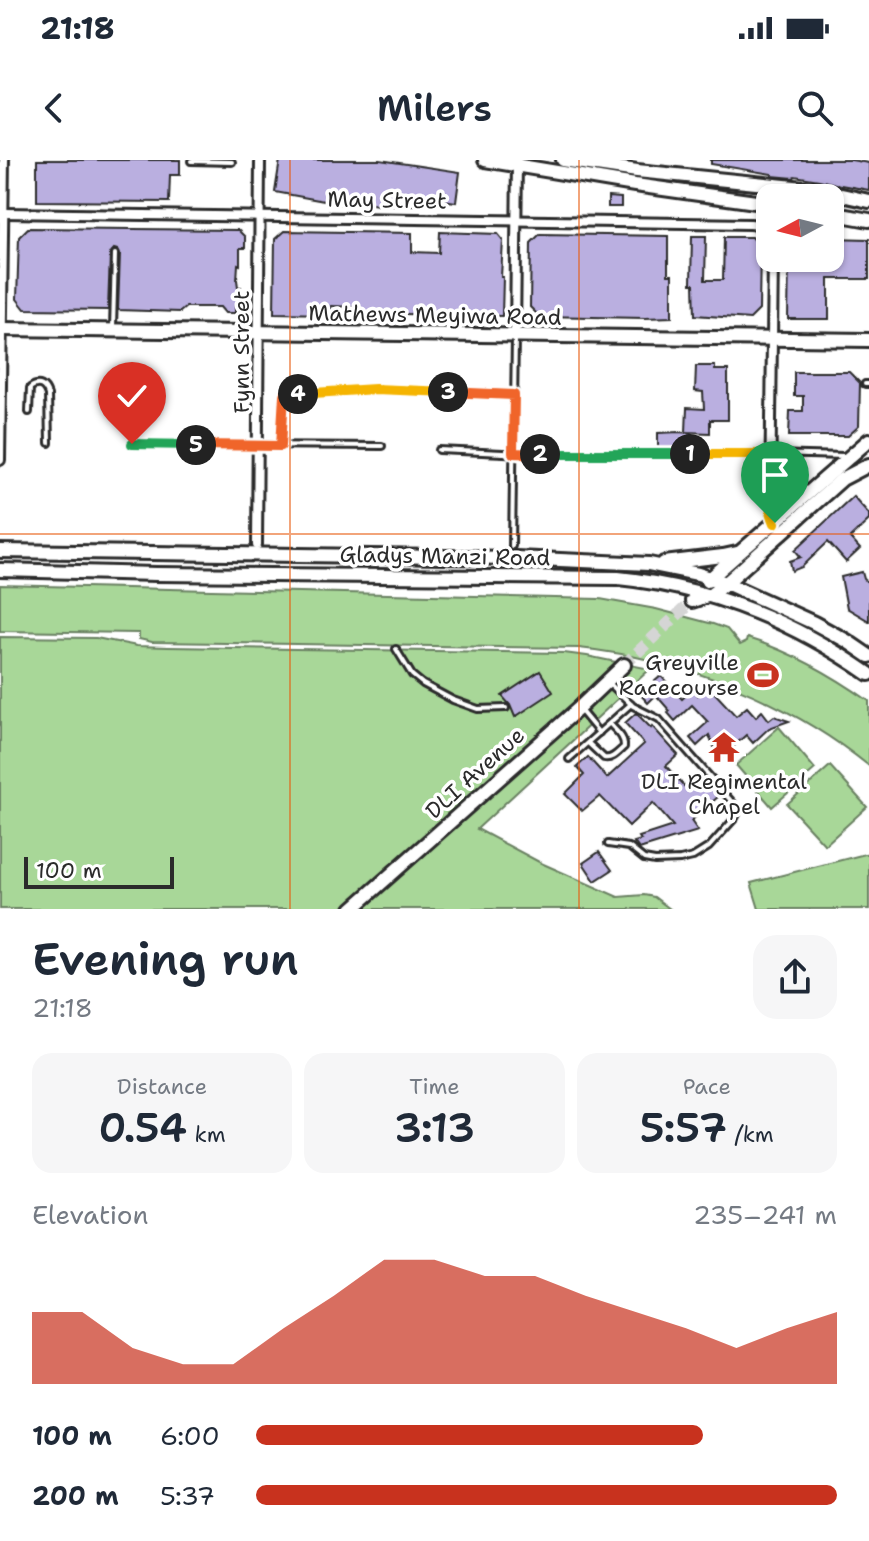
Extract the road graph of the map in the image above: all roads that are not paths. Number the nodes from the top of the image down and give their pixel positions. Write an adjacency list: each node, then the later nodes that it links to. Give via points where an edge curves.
1 (4, 160): 15 (street)
2 (260, 160): 16 (street, Fynn Street)
3 (485, 160): 6 (main road)
4 (191, 161): 5 (lane)
5 (232, 162)
6 (517, 162): 7 (main road); 18 (street)
7 (563, 164): 8 (main road)
8 (593, 171): 9 (main road); 10 (main road)
9 (637, 171): 10 (main road); 11 (main road)
10 (635, 185): 14 (main road)
11 (756, 187)
12 (844, 198): 13 (main road)
13 (869, 201)
14 (756, 202)
15 (4, 213): 16 (street, May Street); 23 (street)
16 (259, 216): 18 (street, May Street); 25 (street, Fynn Street)
17 (844, 216): 19 (main road)
18 (517, 220): 20 (street, May Street); 26 (street)
19 (869, 220)
20 (756, 224)
21 (115, 254): 24 (lane)
22 (773, 272): 27 (street)
23 (1, 329): 24 (main road, Mathews Meyiwa Road); 41 (street)
24 (113, 331): 25 (main road, Mathews Meyiwa Road)
25 (259, 332): 26 (main road, Mathews Meyiwa Road); 34 (street, Fynn Street)
26 (515, 336): 27 (main road, Mathews Meyiwa Road); 29 (lane)
27 (773, 340): 28 (main road, Mathews Meyiwa Road); 39 (street)
28 (869, 340)
29 (514, 395): 35 (lane, via 375,389 284,395); 38 (lane)
30 (29, 412): 32 (lane, via 30,388 42,385 48,395)
31 (869, 440): 40 (main road)
32 (49, 443)
33 (132, 444): 34 (lane)
34 (258, 446): 35 (lane); 44 (street, Fynn Street)
35 (281, 446): 36 (lane)
36 (382, 446)
37 (439, 450): 38 (lane)
38 (513, 453): 39 (lane); 47 (lane)
39 (771, 454): 40 (lane); 43 (street)
40 (850, 456): 43 (main road)
41 (0, 460)
42 (869, 465): 53 (main road, via 842,479)
43 (775, 523): 46 (main road)
44 (256, 550): 45 (main road, Gladys Manzi Road); 47 (main road, Gladys Manzi Road); 50 (main road)
45 (0, 551)
46 (741, 551): 48 (main road); 52 (main road)
47 (514, 552): 48 (main road, Gladys Manzi Road); 51 (main road)
48 (649, 564): 52 (main road, Gladys Manzi Road)
49 (0, 570): 50 (main road, Gladys Manzi Road)
50 (255, 575): 51 (main road, Gladys Manzi Road)
51 (516, 577): 55 (main road, Gladys Manzi Road, via 647,581)
52 (710, 578): 53 (main road, Gladys Manzi Road); 55 (main road)
53 (726, 583): 54 (main road); 57 (main road, Gladys Manzi Road, via 814,623)
54 (710, 595): 55 (main road); 59 (main road, via 811,637)
55 (692, 599)
56 (396, 649): 62 (lane, via 412,675 453,700 478,709)
57 (869, 656)
58 (624, 665): 60 (main road, DLI Avenue)
59 (869, 674)
60 (607, 681): 61 (lane); 63 (main road, DLI Avenue)
61 (631, 704): 64 (lane); 68 (lane, via 659,719 737,814 709,847 693,857 655,861 629,847)
62 (506, 708)
63 (578, 709): 65 (lane); 69 (main road, DLI Avenue)
64 (610, 724): 65 (lane); 66 (lane, via 624,747 607,759)
65 (599, 733): 66 (lane)
66 (588, 743): 67 (lane)
67 (569, 759)
68 (608, 844)
69 (352, 909)

